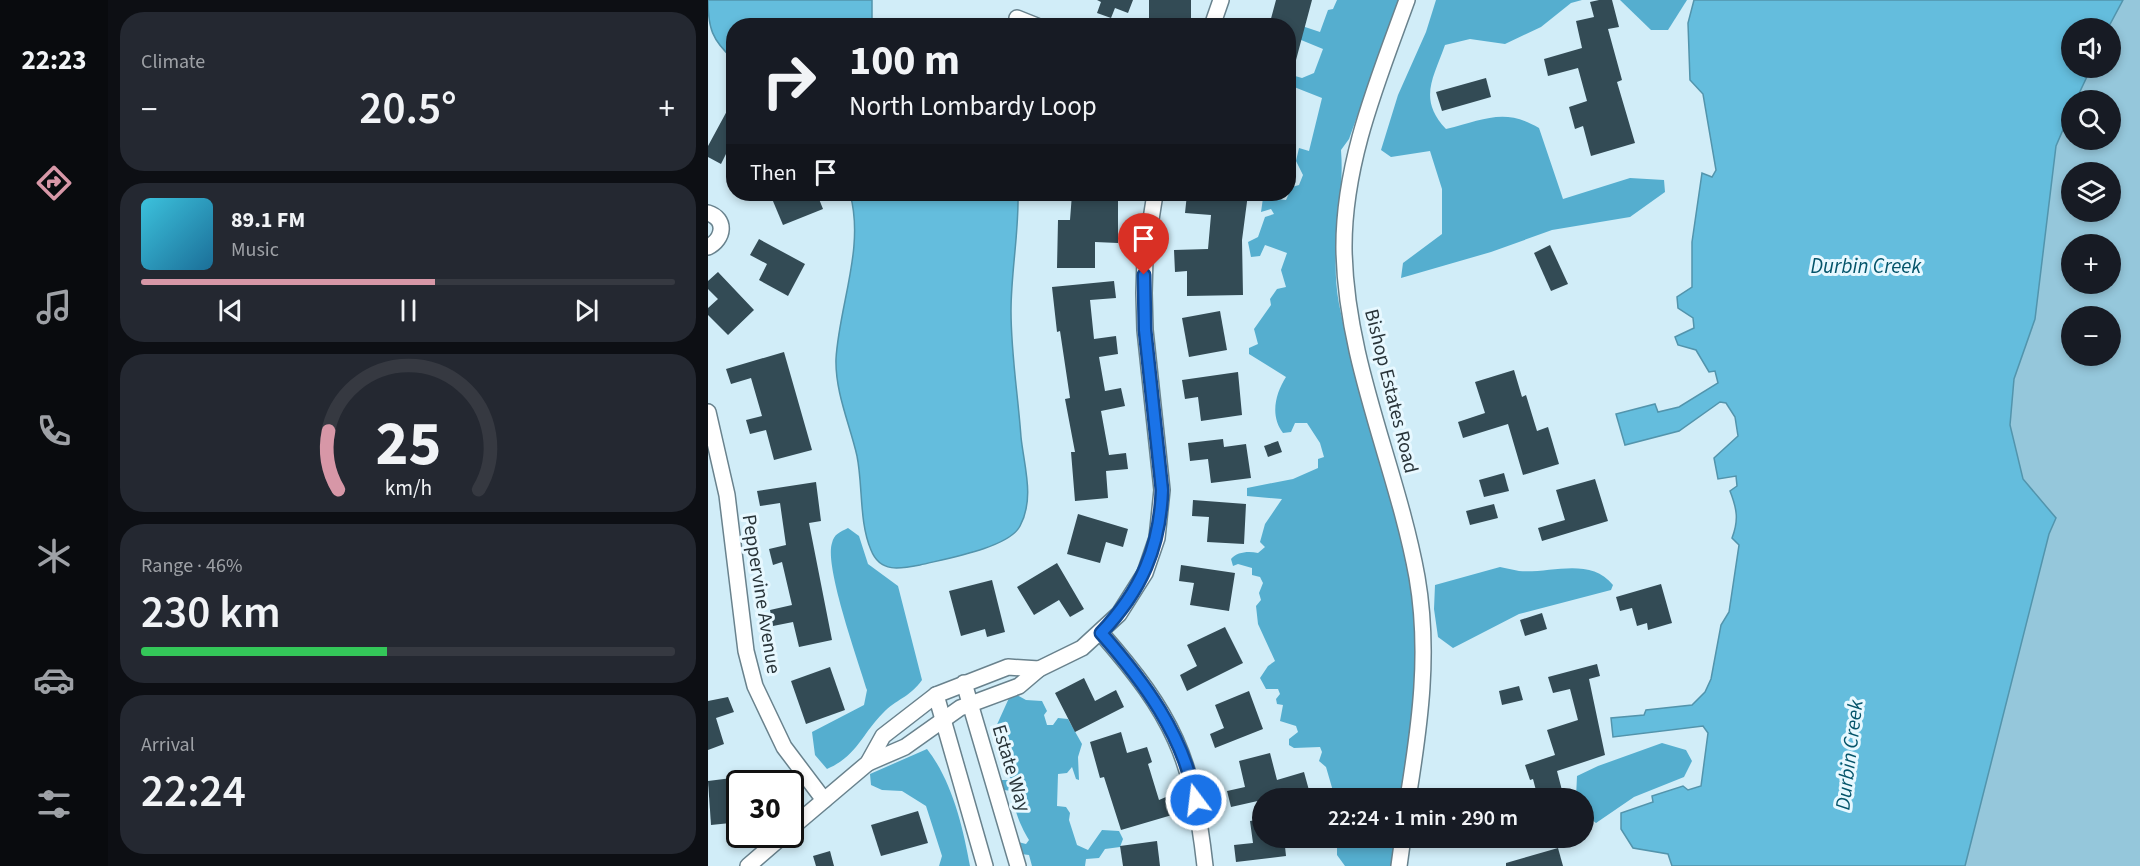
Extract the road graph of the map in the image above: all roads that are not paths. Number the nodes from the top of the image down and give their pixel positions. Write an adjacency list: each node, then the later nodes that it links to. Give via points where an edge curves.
1 (1221, 0): 3 (street)
2 (1407, 0): 15 (street, Bishop Estates Road, via 1359,142 1350,180 1344,247 1357,350 1417,578 1424,655 1422,711)
3 (1215, 18)
4 (1154, 201): 8 (street, via 1144,293 1161,514 1145,573 1124,607)
5 (708, 213): 6 (street, via 721,222 722,231 718,241)
6 (708, 247)
7 (708, 412): 16 (street, Peppervine Avenue, via 727,495 746,651 755,686 784,747)
8 (1101, 633): 9 (street, via 1075,652); 23 (street, via 1138,675 1172,728 1193,785)
9 (1039, 669): 10 (street, via 1008,667); 12 (street, via 1019,686)
10 (958, 686): 11 (street); 12 (street, Estate Way)
11 (936, 695): 13 (street); 14 (street, via 884,736)
12 (966, 706): 13 (street); 22 (street, Estate Way)
13 (943, 719): 14 (street, via 905,747); 21 (street)
14 (868, 763): 16 (street)
15 (1410, 788)
16 (824, 800): 17 (street)
17 (804, 817)
18 (769, 848): 20 (street)
19 (1401, 848): 24 (street)
20 (748, 866)
21 (985, 866)
22 (1018, 866)
23 (1205, 866)
24 (1399, 866)

